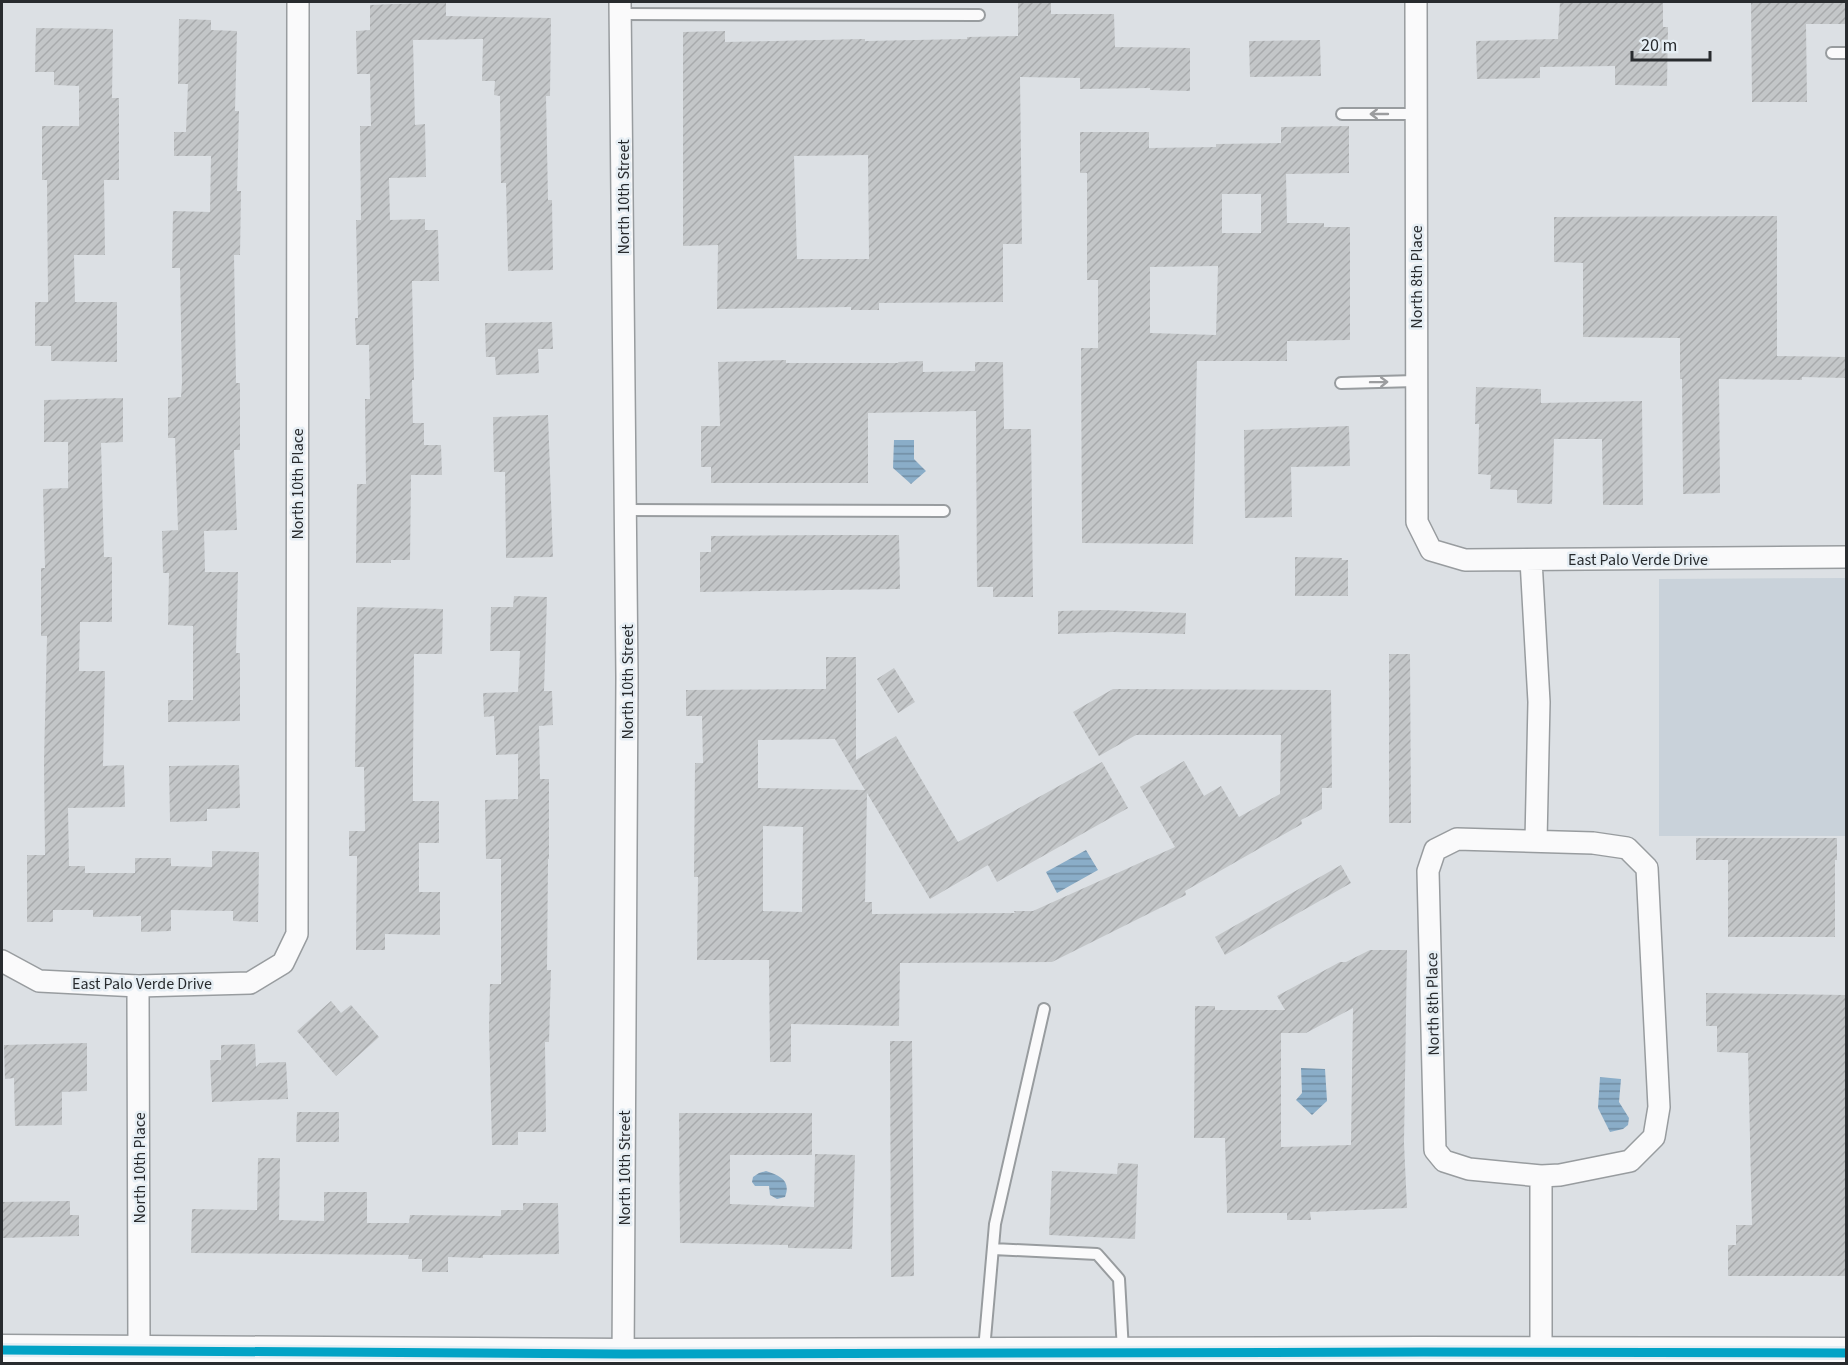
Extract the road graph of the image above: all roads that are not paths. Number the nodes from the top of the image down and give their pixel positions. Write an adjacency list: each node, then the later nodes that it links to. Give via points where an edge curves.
1 (298, 2): 18 (street, North 10th Place, via 297,934)
2 (1416, 2): 8 (street, North 8th Place)
3 (620, 8): 4 (lane); 11 (street, North 10th Street)
4 (979, 15)
5 (1832, 53): 6 (lane)
6 (1846, 54)
7 (1342, 114): 8 (lane, one-way to 7)
8 (1416, 114): 9 (street, North 8th Place)
9 (1416, 381): 10 (lane, one-way to 9); 13 (street, North 8th Place, via 1417,522)
10 (1341, 383)
11 (626, 510): 12 (lane); 35 (street, North 10th Street)
12 (944, 511)
13 (1431, 550): 15 (street, East Palo Verde Drive, via 1465,560)
14 (1846, 557): 15 (street, East Palo Verde Drive)
15 (1531, 560): 16 (street, via 1539,702)
16 (1536, 841): 21 (street, North 8th Place, via 1627,848 1647,868 1659,1107 1654,1137 1630,1161); 21 (street, North 8th Place, via 1457,839 1435,850 1428,871 1435,1150 1444,1161 1469,1169)
17 (2, 961): 19 (street, East Palo Verde Drive, via 39,981)
18 (282, 963): 19 (street, East Palo Verde Drive, via 250,982)
19 (138, 986): 24 (street, North 10th Place)
20 (1044, 1009): 22 (lane, via 995,1224)
21 (1541, 1176): 25 (street)
22 (993, 1249): 26 (lane); 27 (lane, via 1097,1254 1119,1279)
23 (2, 1350): 28 (main road)
24 (139, 1350): 28 (main road); 30 (main road)
25 (1541, 1352): 33 (main road); 34 (main road)
26 (984, 1353): 31 (main road); 35 (main road)
27 (1123, 1353): 31 (main road); 32 (main road)
28 (95, 1357)
29 (1827, 1357): 34 (main road)
30 (473, 1358): 35 (main road)
31 (1092, 1358)
32 (1256, 1358): 33 (main road)
33 (1423, 1358)
34 (1761, 1358)
35 (623, 1359)

